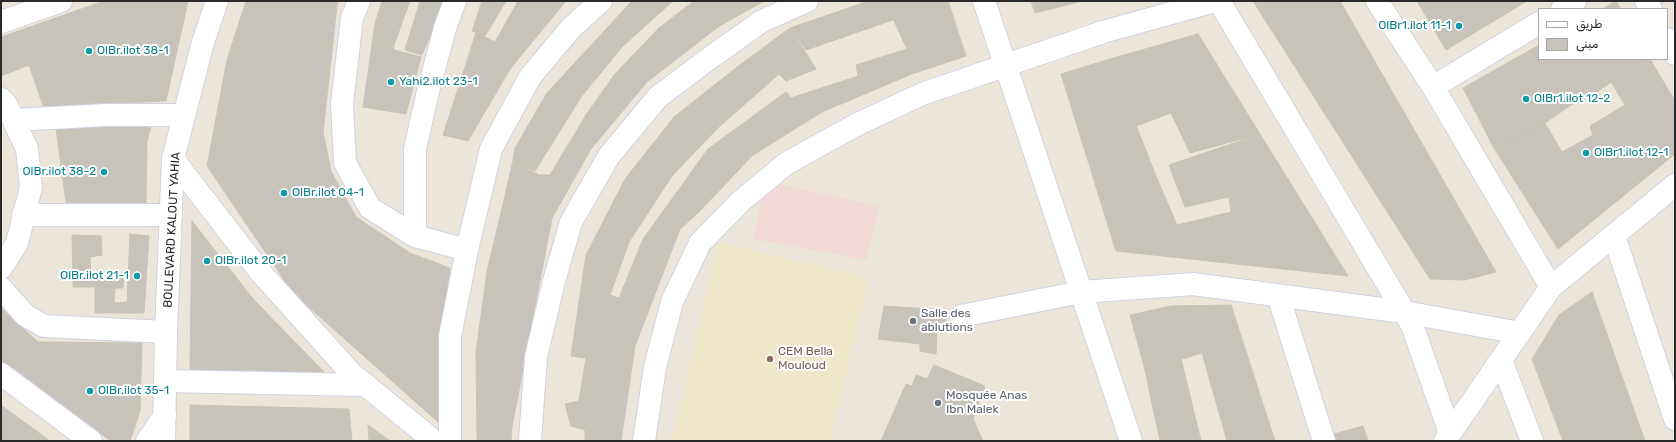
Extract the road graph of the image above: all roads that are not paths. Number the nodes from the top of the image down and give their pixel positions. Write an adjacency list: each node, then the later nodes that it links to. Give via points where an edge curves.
1 (61, 1): 13 (street)
2 (217, 1): 20 (street, BOULEVARD KALOUT YAHIA, via 203,42)
3 (359, 1): 26 (street, via 352,18 342,104 345,163 370,208)
4 (455, 1): 26 (street, via 429,87 415,149)
5 (601, 1): 28 (street, via 571,28 530,77 491,149)
6 (807, 1): 50 (street, via 762,21 670,88 658,98 609,156 571,222 554,281 536,357)
7 (984, 1): 17 (street)
8 (1215, 1): 17 (street, via 1103,32)
9 (1219, 1): 34 (street)
10 (1377, 1): 18 (street)
11 (1575, 1): 12 (street)
12 (1564, 8)
13 (1, 22)
14 (1538, 24): 18 (street)
15 (1668, 41): 16 (street)
16 (1675, 54)
17 (1006, 65): 32 (street); 51 (street, via 922,94 856,125 786,163 700,242 672,302 655,367)
18 (1433, 87): 30 (street)
19 (1, 99): 21 (street)
20 (184, 116): 21 (street, via 106,115); 22 (street, BOULEVARD KALOUT YAHIA)
21 (14, 120): 24 (street, via 27,149 31,187)
22 (173, 159): 25 (street, BOULEVARD KALOUT YAHIA); 41 (street, via 262,274 352,374)
23 (1675, 185): 27 (street)
24 (24, 215): 25 (street); 29 (street, via 17,242)
25 (171, 215): 36 (street, BOULEVARD KALOUT YAHIA)
26 (415, 236): 28 (street)
27 (1614, 236): 30 (street); 43 (street)
28 (467, 250): 49 (street, via 450,336)
29 (1, 268)
30 (1551, 287): 37 (street)
31 (1, 288): 36 (street, via 25,315 44,326)
32 (1081, 292): 33 (street, via 1193,284); 35 (street); 52 (street)
33 (1278, 295): 34 (street); 53 (street)
34 (1404, 312): 37 (street); 44 (street, via 1412,325)
35 (961, 316)
36 (166, 332): 40 (street, BOULEVARD KALOUT YAHIA)
37 (1520, 333): 38 (street)
38 (1501, 360): 44 (street); 54 (street)
39 (1, 374): 45 (street)
40 (165, 381): 41 (street); 42 (street, BOULEVARD KALOUT YAHIA)
41 (366, 385): 48 (street)
42 (165, 415): 46 (street); 47 (street, BOULEVARD KALOUT YAHIA)
43 (1675, 420)
44 (1448, 437)
45 (91, 441)
46 (147, 441)
47 (164, 441)
48 (434, 441)
49 (450, 441)
50 (530, 441)
51 (644, 441)
52 (1131, 441)
53 (1324, 441)
54 (1532, 441)

